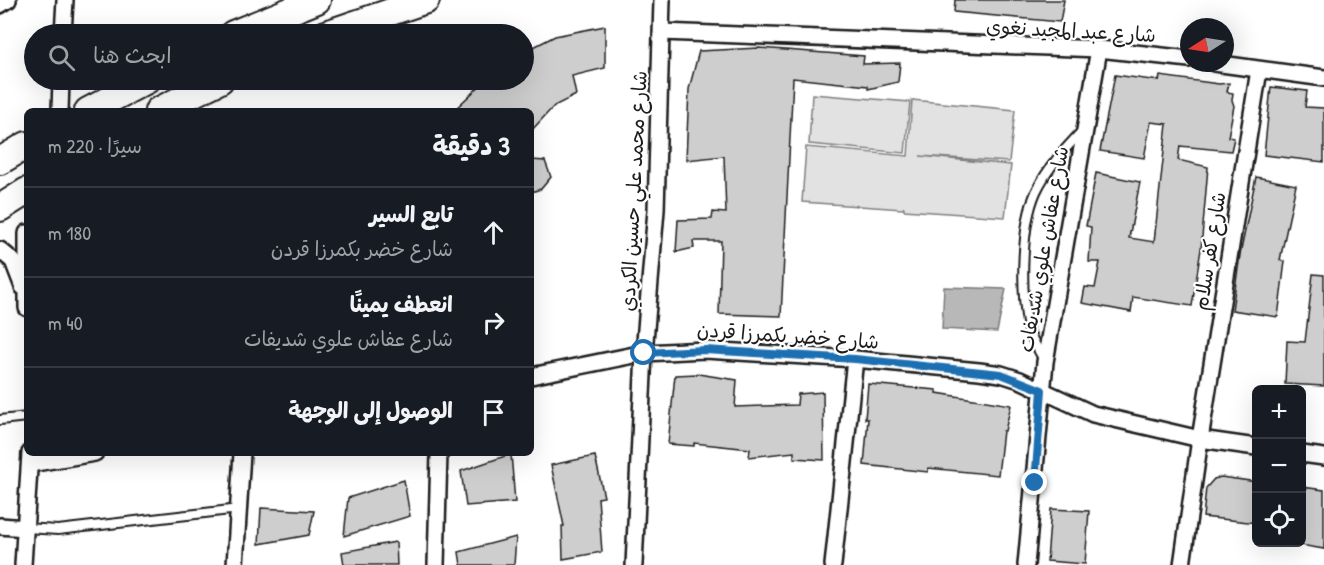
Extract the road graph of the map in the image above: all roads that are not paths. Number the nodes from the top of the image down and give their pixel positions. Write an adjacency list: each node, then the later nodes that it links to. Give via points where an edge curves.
1 (8, 0): 6 (street)
2 (65, 0): 7 (street)
3 (317, 0): 8 (highway)
4 (426, 0): 9 (highway)
5 (662, 0): 10 (street, شارع محمد علي حسين الكردي)
6 (0, 5)
7 (64, 24)
8 (258, 24)
9 (355, 24)
10 (663, 32): 11 (street, شارع عبد المجيد نغوي); 29 (street, شارع محمد علي حسين الكردي, via 656,210)
11 (1099, 49): 12 (street, شارع عبد المجيد نغوي); 22 (street, شارع عفاش علوي شديفات)
12 (1180, 58)
13 (1234, 66): 14 (street)
14 (1259, 70): 15 (street); 36 (street, شارع كفر سلام)
15 (1324, 78)
16 (61, 90): 19 (street)
17 (128, 90): 20 (highway)
18 (200, 90): 21 (highway)
19 (60, 108)
20 (94, 108)
21 (164, 108)
22 (1085, 127): 31 (street, شارع عفاش علوي شديفات); 31 (lane, via 1054,162 1036,192 1026,224 1023,262 1027,324)
23 (24, 147): 24 (highway)
24 (0, 161)
25 (24, 193): 26 (highway)
26 (0, 208)
27 (0, 250): 28 (street, via 12,261)
28 (24, 288)
29 (644, 353): 30 (street, شارع خضر بكمرزا قردن, via 705,350); 32 (street, شارع خضر بكمرزا قردن); 50 (street, شارع محمد علي حسين الكردي)
30 (855, 359): 33 (street, شارع خضر بكمرزا قردن, via 1001,374); 51 (street)
31 (1045, 362): 33 (street, شارع عفاش علوي شديفات)
32 (534, 375)
33 (1042, 390): 36 (street, شارع خضر بكمرزا قردن, via 1093,414); 52 (street, شارع عفاش علوي شديفات)
34 (24, 417): 35 (lane)
35 (0, 420)
36 (1200, 439): 37 (street, شارع خضر بكمرزا قردن); 53 (street, شارع كفر سلام)
37 (1252, 446)
38 (1306, 455): 43 (street)
39 (56, 456): 42 (street)
40 (242, 456): 44 (street)
41 (439, 456): 49 (street)
42 (30, 458): 46 (street)
43 (1324, 458)
44 (239, 509): 46 (lane, via 58,530); 48 (street)
45 (0, 526): 46 (street)
46 (26, 528): 47 (street)
47 (23, 565)
48 (235, 565)
49 (436, 565)
50 (634, 565)
51 (833, 565)
52 (1026, 565)
53 (1182, 565)

